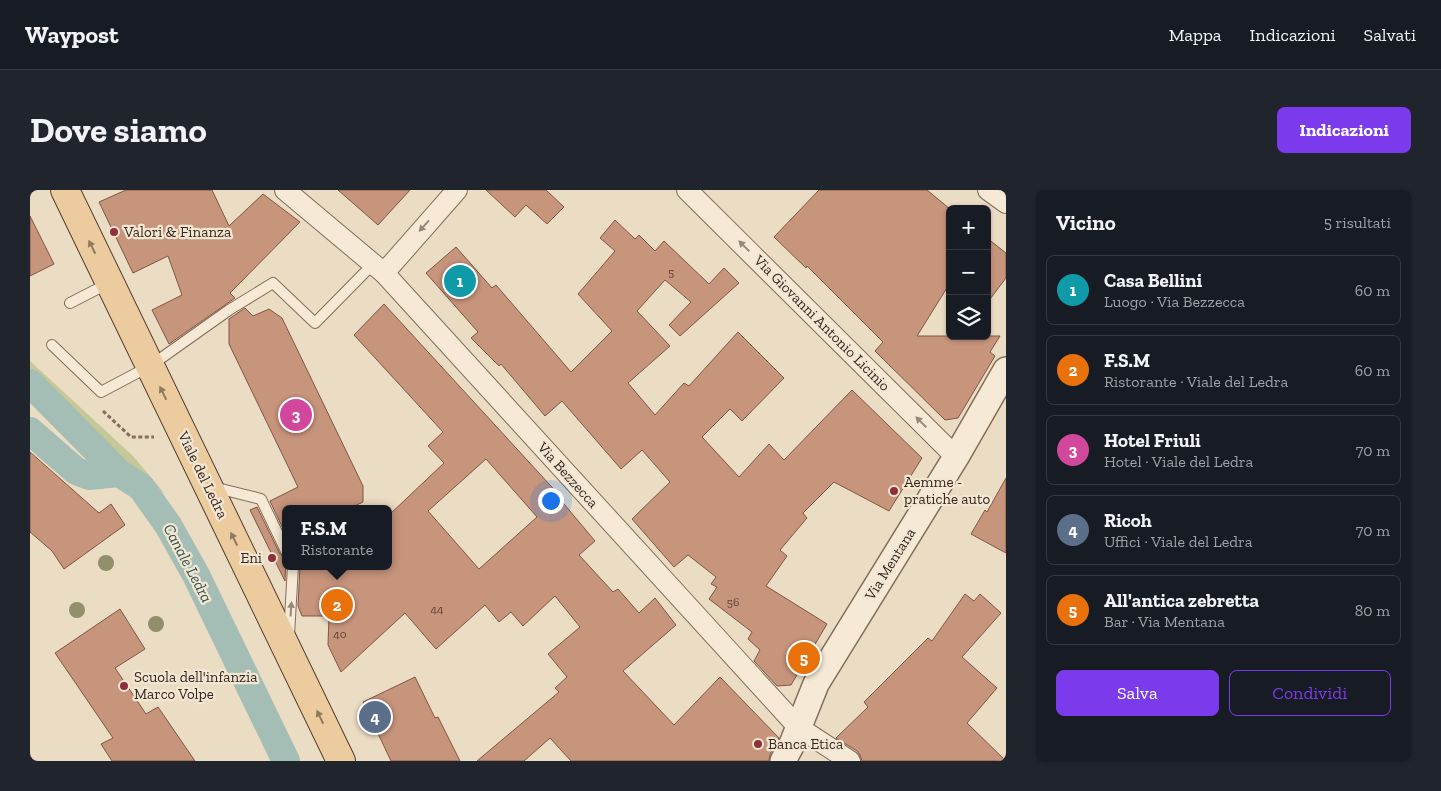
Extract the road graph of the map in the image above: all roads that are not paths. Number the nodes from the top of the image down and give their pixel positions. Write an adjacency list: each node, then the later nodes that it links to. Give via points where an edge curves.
1 (285, 190): 7 (street, Via Bezzecca)
2 (457, 190): 7 (street, one-way to 7)
3 (687, 190): 13 (street, Via Giovanni Antonio Licinio, one-way to 3)
4 (988, 190): 6 (street)
5 (67, 191): 8 (main road, Viale del Ledra, one-way to 5)
6 (1006, 203)
7 (378, 268): 11 (lane, via 315,323 273,283); 18 (street, Via Bezzecca)
8 (110, 283): 9 (lane); 11 (main road, Viale del Ledra)
9 (70, 303)
10 (52, 345): 11 (lane, via 102,392)
11 (150, 366): 14 (main road, Viale del Ledra, one-way to 11)
12 (1006, 370): 13 (street, Via Mentana)
13 (956, 457): 18 (street, Via Mentana, via 816,684)
14 (208, 485): 15 (lane, via 261,499); 17 (main road, Viale del Ledra, one-way to 14)
15 (282, 542)
16 (293, 570): 17 (lane, one-way to 16)
17 (288, 651): 19 (main road, Viale del Ledra, one-way to 17)
18 (798, 727): 20 (street, Via Mentana); 21 (street, Via Bezzecca)
19 (341, 761)
20 (783, 761)
21 (850, 761)

